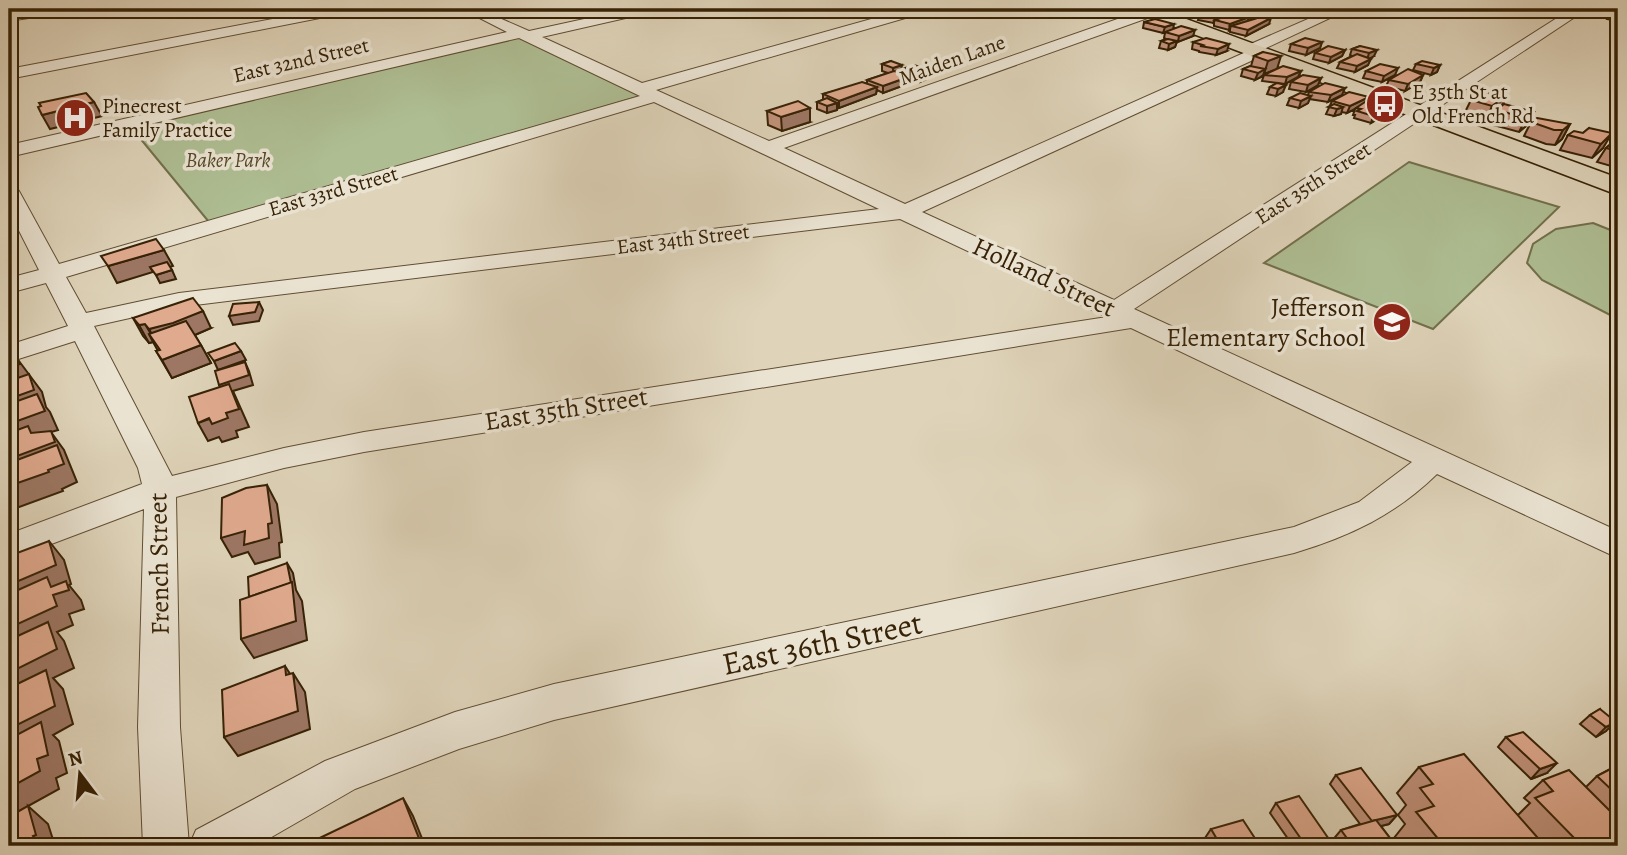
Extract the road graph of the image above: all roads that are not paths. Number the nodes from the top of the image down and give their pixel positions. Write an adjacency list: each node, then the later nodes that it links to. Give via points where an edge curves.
1 (61, 9): 11 (street)
2 (345, 9): 14 (street)
3 (469, 9): 12 (street, Holland Street)
4 (647, 9): 12 (street, East 32nd Street)
5 (921, 9): 15 (street, East 33rd Street)
6 (1342, 9): 13 (street, East 34th Street)
7 (1580, 9): 16 (street, East 35th Street)
8 (1604, 9): 10 (street)
9 (1147, 10): 13 (main road); 17 (street, Maiden Lane)
10 (1618, 11)
11 (9, 18)
12 (525, 35): 15 (street, Holland Street); 18 (street, East 32nd Street)
13 (1255, 50): 16 (main road); 21 (street, East 34th Street)
14 (9, 74)
15 (649, 92): 17 (street, Holland Street); 22 (street, East 33rd Street)
16 (1420, 112): 19 (main road); 24 (street, East 35th Street)
17 (768, 148): 21 (street, Holland Street)
18 (9, 151)
19 (1618, 187)
20 (9, 191): 22 (street, French Street)
21 (904, 212): 24 (street, Holland Street); 25 (street, East 34th Street, via 170,302)
22 (52, 273): 23 (street, East 33rd Street); 25 (street, French Street)
23 (9, 286)
24 (1126, 315): 27 (street, Holland Street); 28 (street, East 35th Street, via 364,442)
25 (80, 326): 26 (street, East 34th Street); 28 (street, French Street, via 154,468)
26 (9, 355)
27 (1434, 459): 29 (street, Holland Street); 32 (street, East 36th Street, via 1390,499 1361,517 1294,540 616,687 455,731 340,775)
28 (160, 489): 30 (street, East 35th Street); 31 (street, French Street, via 159,727)
29 (1618, 545)
30 (9, 547)
31 (166, 846)
32 (212, 846)

